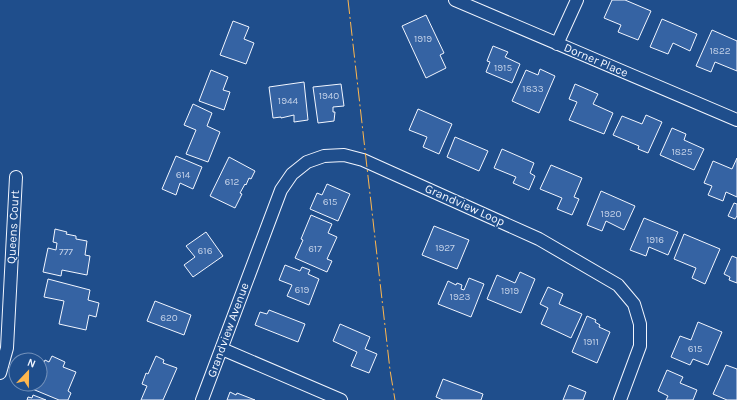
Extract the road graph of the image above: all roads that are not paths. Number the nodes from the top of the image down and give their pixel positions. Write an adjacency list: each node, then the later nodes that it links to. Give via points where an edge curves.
1 (455, 0): 3 (street, Dorner Place)
2 (577, 0): 3 (street)
3 (558, 44): 4 (street, Dorner Place)
4 (737, 120)
5 (16, 177): 8 (street, Queens Court, via 7,348)
6 (254, 261): 7 (street, Grandview Avenue); 11 (street, Grandview Loop, via 281,190 292,174 307,162 324,156 344,155 363,160 539,239 618,285 634,304 640,324 640,346)
7 (222, 349): 9 (street, Grandview Avenue); 10 (street)
8 (0, 372)
9 (202, 400)
10 (341, 400)
11 (620, 400)

